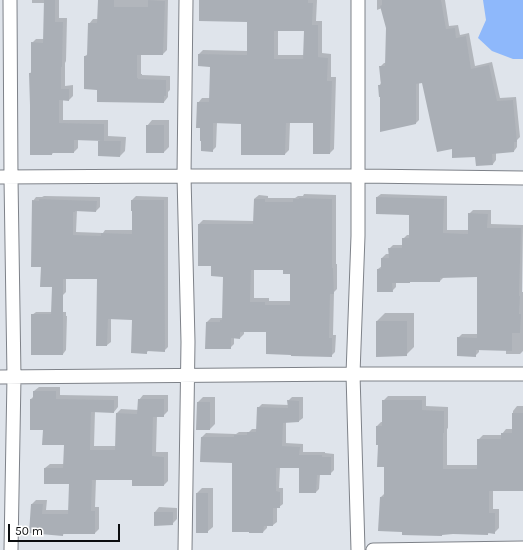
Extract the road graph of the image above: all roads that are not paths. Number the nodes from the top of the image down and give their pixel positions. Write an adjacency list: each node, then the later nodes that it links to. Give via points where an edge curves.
1 (10, 0): 6 (street)
2 (186, 0): 4 (street)
3 (358, 0): 5 (street)
4 (184, 176): 5 (street); 6 (street); 10 (street)
5 (358, 176): 7 (street); 8 (street)
6 (5, 177): 12 (street)
7 (523, 178)
8 (353, 374): 9 (street); 10 (street); 16 (street)
9 (523, 374)
10 (188, 375): 12 (street); 15 (street)
11 (0, 377): 12 (street)
12 (14, 377): 14 (street)
13 (523, 548): 17 (street)
14 (12, 550)
15 (185, 550)
16 (358, 550)
17 (373, 550)

